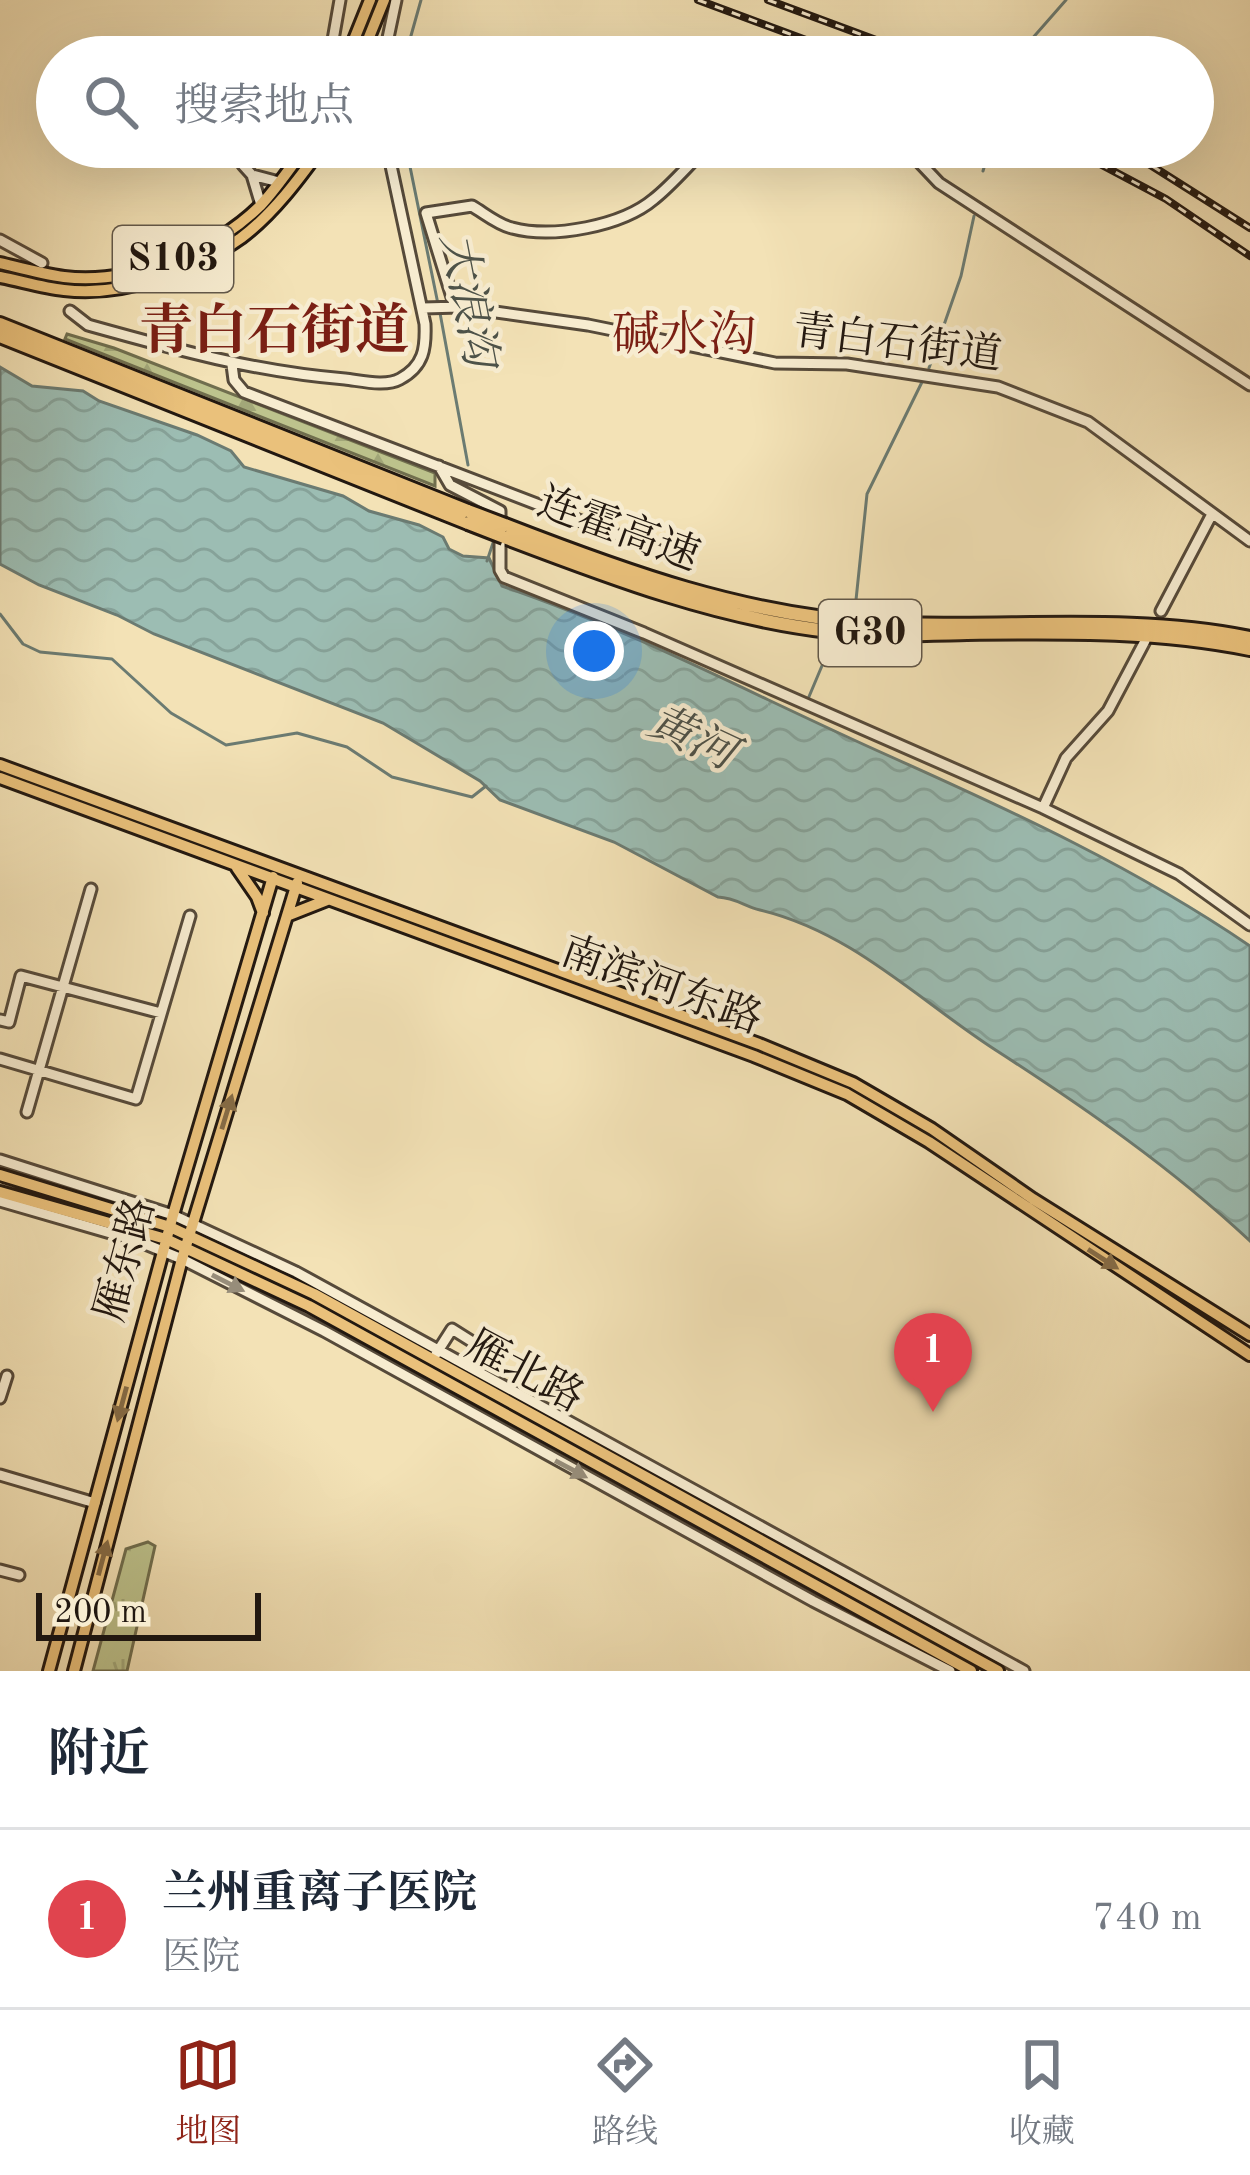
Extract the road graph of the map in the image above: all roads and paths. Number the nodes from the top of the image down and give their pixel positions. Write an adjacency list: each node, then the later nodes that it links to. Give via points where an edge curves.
1 (340, 0): 5 (street)
2 (370, 0): 6 (main road)
3 (384, 0): 7 (main road)
4 (396, 0): 8 (street)
5 (334, 36)
6 (358, 36)
7 (363, 36)
8 (388, 36)
9 (246, 168): 15 (street)
10 (290, 168): 16 (main road, S103)
11 (306, 168): 21 (main road, S103, via 242,237 183,270 127,287 67,291)
12 (392, 168): 23 (street)
13 (686, 168): 22 (street, via 628,217 597,226 537,232 509,228 472,206 426,213)
14 (925, 168): 28 (street)
15 (252, 175): 16 (street); 17 (street)
16 (279, 182): 17 (main road, S103)
17 (261, 205): 19 (main road, S103, via 178,258 124,274 68,278)
18 (0, 240): 20 (street)
19 (0, 263)
20 (42, 263)
21 (0, 277)
22 (452, 307): 23 (street, 青白石街道); 30 (street, 青白石街道, via 776,363 847,364 998,387 1088,422)
23 (427, 308): 27 (street, via 426,351 395,382)
24 (70, 311): 27 (street, via 88,325)
25 (0, 324): 31 (highway, 连霍高速 / G30)
26 (0, 336): 31 (highway, 连霍高速 / G30)
27 (232, 365): 29 (street, via 244,392)
28 (1250, 385)
29 (444, 468): 34 (street); 41 (street, via 450,485 500,511 504,577)
30 (1212, 514): 33 (street, 青白石街道); 35 (street)
31 (468, 517): 32 (highway, 连霍高速 / G30, bridge)
32 (504, 531): 36 (highway, 连霍高速 / G30, via 709,598 815,617 1095,622); 38 (highway, 连霍高速 / G30, via 648,589 830,631 1093,632)
33 (1250, 541)
34 (683, 560)
35 (1161, 610)
36 (1250, 638)
37 (1145, 641): 41 (street, via 1108,711 1066,758)
38 (1250, 649)
39 (0, 765): 43 (main road, 南滨河东路)
40 (0, 778): 42 (main road, 南滨河东路)
41 (1043, 808): 50 (street, via 1179,874)
42 (235, 866): 43 (main road, 南滨河东路); 47 (main road)
43 (274, 874): 44 (main road, 南滨河东路); 47 (main road, 雁东路)
44 (297, 882): 46 (main road, 南滨河东路); 49 (main road, 雁东路); 52 (main road, 南滨河东路)
45 (92, 889): 51 (street)
46 (328, 899): 49 (main road); 52 (main road, 南滨河东路)
47 (263, 913): 62 (main road, 雁东路)
48 (190, 916): 53 (street)
49 (286, 917): 63 (main road, 雁东路, one-way to 49)
50 (1250, 925)
51 (64, 987): 53 (street); 54 (street, via 21,976 9,1022); 56 (street)
52 (600, 993): 64 (main road, 南滨河东路, via 759,1043 853,1083); 66 (main road, 南滨河东路, one-way to 66, via 847,1094)
53 (161, 1013): 56 (street, via 136,1099)
54 (0, 1019)
55 (0, 1059): 56 (street)
56 (40, 1071): 57 (street)
57 (27, 1112)
58 (0, 1160): 62 (street)
59 (0, 1175): 62 (main road, 雁北路)
60 (0, 1192): 62 (main road, 雁北路)
61 (0, 1201): 62 (street)
62 (168, 1233): 63 (main road, 雁北路); 63 (street); 71 (main road, 雁东路, one-way to 71)
63 (188, 1242): 65 (main road, 雁北路); 75 (main road, 雁东路, one-way to 63); 76 (street, one-way to 76, via 324,1331); 77 (main road, 雁北路)
64 (1250, 1335)
65 (435, 1355): 67 (street); 67 (street, via 452,1329 479,1346); 78 (main road, 雁北路)
66 (1250, 1355)
67 (466, 1365): 79 (street)
68 (7, 1376): 69 (street)
69 (0, 1398)
70 (0, 1475): 71 (street)
71 (95, 1503): 74 (main road, 雁东路)
72 (0, 1570): 73 (street)
73 (19, 1575)
74 (50, 1671)
75 (74, 1671)
76 (950, 1671)
77 (971, 1671)
78 (998, 1671)
79 (1024, 1671)

